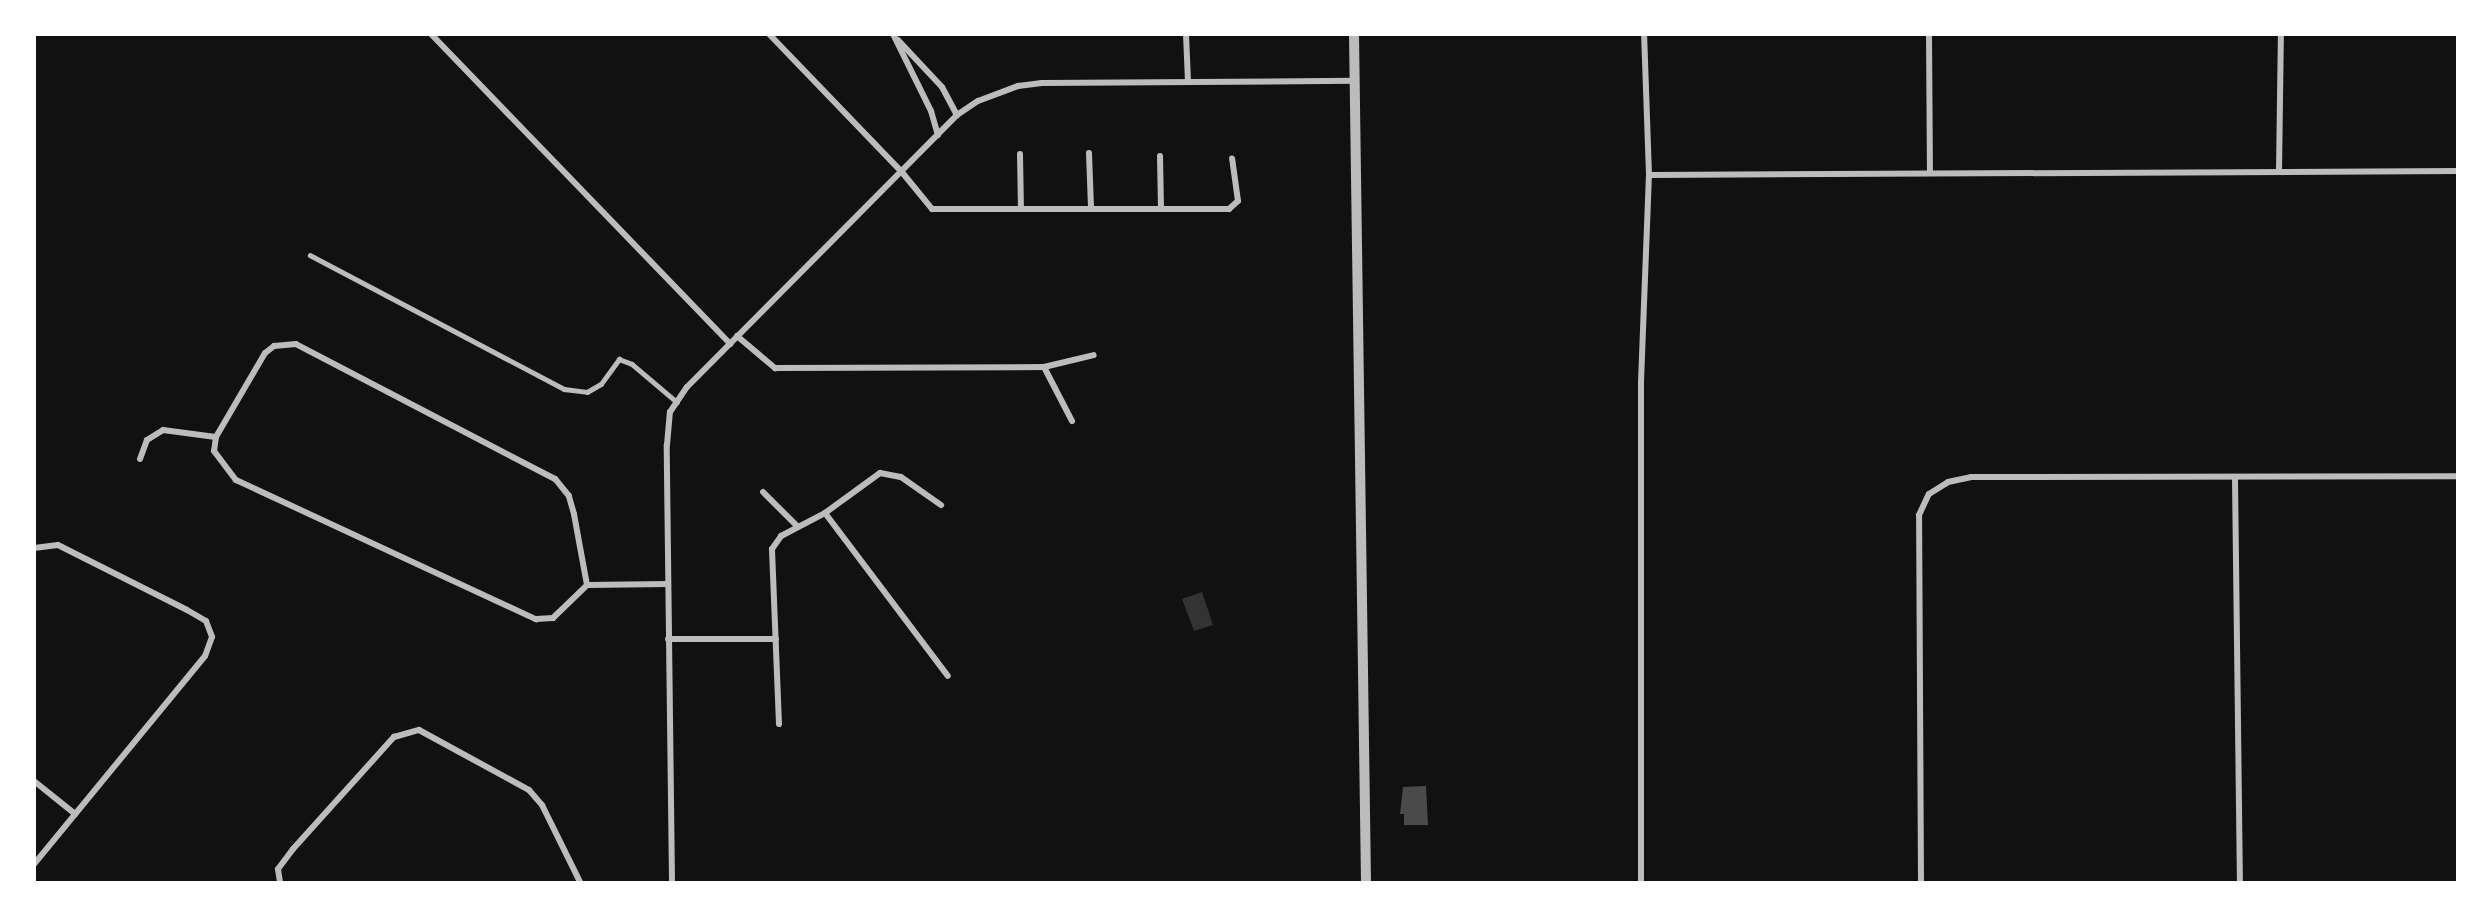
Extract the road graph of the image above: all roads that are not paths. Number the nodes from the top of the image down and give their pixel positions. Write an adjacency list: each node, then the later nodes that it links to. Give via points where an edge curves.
1 (431, 34): 27 (street)
2 (769, 34): 17 (street)
3 (1186, 34): 10 (street)
4 (1354, 34): 9 (street)
5 (1644, 34): 21 (street)
6 (1929, 34): 20 (street)
7 (2281, 34): 18 (street)
8 (894, 35): 11 (street, via 942,87); 12 (street, via 931,111)
9 (1357, 81): 10 (street); 53 (street)
10 (1188, 82): 11 (street, via 1018,86 978,101)
11 (957, 115): 12 (street)
12 (938, 135): 17 (street)
13 (1020, 153): 24 (street)
14 (1089, 153): 23 (street)
15 (1160, 156): 22 (street)
16 (1232, 158): 22 (street, via 1238,201 1234,206)
17 (901, 171): 24 (street, via 932,209); 26 (street)
18 (2279, 171): 19 (street); 20 (street)
19 (2457, 171)
20 (1930, 172): 21 (street)
21 (1649, 175): 54 (street, via 1641,382)
22 (1161, 207): 23 (street)
23 (1090, 208): 24 (street)
24 (1021, 209)
25 (310, 255): 30 (lane, via 564,389 587,392 618,359 632,364)
26 (737, 336): 27 (street); 29 (street, via 775,368)
27 (730, 344): 30 (street)
28 (1094, 355): 29 (street)
29 (1044, 367): 31 (street)
30 (677, 402): 41 (street, via 670,412 667,445)
31 (1072, 421)
32 (216, 437): 33 (street, via 163,430 147,440); 42 (street, via 214,451 236,480 522,614 536,619 553,618); 42 (street, via 265,353 274,346 296,344 555,479 569,496)
33 (140, 459)
34 (2457, 476): 35 (street)
35 (2235, 479): 55 (street, via 1971,477 1948,482 1929,494 1920,515); 56 (street)
36 (763, 492): 39 (street)
37 (941, 505): 38 (street, via 902,477 880,473)
38 (825, 513): 39 (street); 45 (street)
39 (797, 526): 44 (street, via 781,536 772,549)
40 (34, 548): 48 (street, via 58,545 206,621 212,637 205,656)
41 (668, 584): 42 (street); 43 (street)
42 (587, 585)
43 (668, 639): 44 (street); 52 (street)
44 (776, 639): 46 (street)
45 (948, 676)
46 (779, 724)
47 (34, 781): 48 (street)
48 (75, 814): 49 (street)
49 (34, 864)
50 (279, 882): 51 (street, via 278,869 288,856 394,737 419,730 530,790 542,805)
51 (580, 882)
52 (672, 882)
53 (1366, 882)
54 (1641, 882)
55 (1921, 882)
56 (2240, 882)

